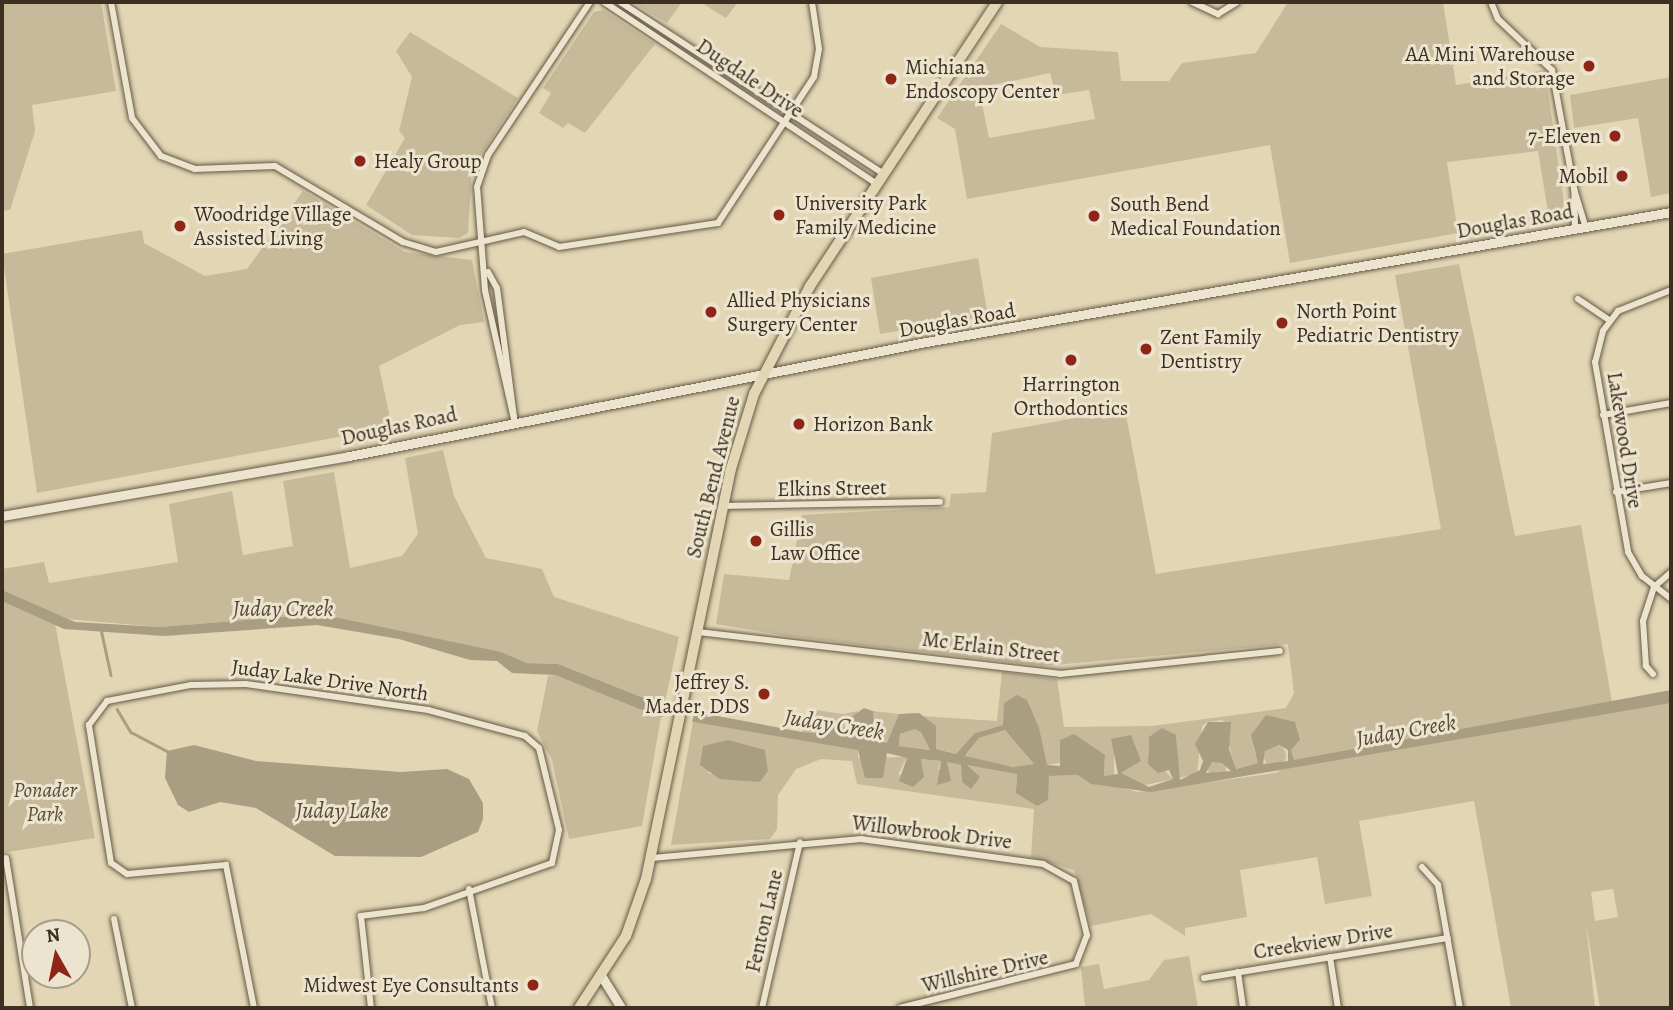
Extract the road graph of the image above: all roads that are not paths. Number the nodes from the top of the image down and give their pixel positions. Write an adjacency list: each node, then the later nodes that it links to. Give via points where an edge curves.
1 (111, 2): 16 (street, via 132,118 161,156 195,169 275,166 422,250)
2 (590, 2): 16 (street, via 480,172 476,201)
3 (604, 2): 11 (street, Dugdale Drive)
4 (620, 2): 10 (street, Dugdale Drive)
5 (812, 2): 10 (street, via 817,68)
6 (997, 2): 12 (main road, South Bend Avenue)
7 (1192, 2): 8 (street, via 1218,14)
8 (1237, 2)
9 (1491, 2): 15 (street, via 1498,19 1552,70)
10 (791, 114): 11 (street); 12 (street, Dugdale Drive)
11 (785, 123): 13 (street, Dugdale Drive); 16 (street, via 718,223 559,247 524,232)
12 (884, 174): 13 (main road, South Bend Avenue)
13 (877, 184): 23 (main road, South Bend Avenue)
14 (1671, 212): 15 (street, Douglas Road)
15 (1580, 227): 23 (street, Douglas Road)
16 (482, 243): 17 (street)
17 (487, 270): 21 (street, via 497,288); 22 (street)
18 (1671, 289): 20 (street, via 1637,298)
19 (1578, 299): 20 (street)
20 (1609, 320): 25 (street, Lakewood Drive, via 1595,362)
21 (507, 349): 22 (street); 26 (street)
22 (496, 351): 26 (street)
23 (763, 373): 26 (street, Douglas Road); 30 (main road, South Bend Avenue)
24 (1671, 403): 25 (street)
25 (1602, 415): 28 (street, Lakewood Drive)
26 (514, 419): 31 (street, Douglas Road, via 349,456)
27 (1671, 483): 28 (street)
28 (1616, 492): 33 (street, Lakewood Drive, via 1628,552)
29 (940, 502): 30 (street, Elkins Street)
30 (723, 506): 35 (main road, South Bend Avenue)
31 (2, 516)
32 (1671, 572): 33 (street)
33 (1654, 587): 34 (street, Lakewood Drive); 37 (street, via 1643,635)
34 (1671, 600)
35 (698, 632): 36 (street, Mc Erlain Street, via 1060,674); 39 (main road, South Bend Avenue)
36 (1280, 651)
37 (1653, 674)
38 (800, 842): 39 (street, Willowbrook Drive); 44 (street, Willowbrook Drive, via 861,839 1054,867 1074,881); 57 (street, Fenton Lane)
39 (652, 858): 48 (main road, South Bend Avenue, via 626,936)
40 (6, 859): 50 (street)
41 (1422, 867): 45 (street, via 1438,885)
42 (469, 889): 52 (street, Juday Lake Drive North, via 552,863 559,830 547,766 533,741 417,709 206,683 100,706 89,724 111,863 122,873 222,862 229,870); 53 (street, via 424,908 358,919); 54 (street)
43 (114, 919): 51 (street)
44 (1086, 925): 58 (street, Willshire Drive, via 1086,950 1062,972)
45 (1448, 938): 46 (street, Creekview Drive); 61 (street)
46 (1330, 957): 47 (street, Creekview Drive); 60 (street)
47 (1238, 972): 49 (street, Creekview Drive); 59 (street)
48 (601, 977): 55 (main road, South Bend Avenue); 56 (street)
49 (1203, 978)
50 (30, 1008)
51 (132, 1008)
52 (254, 1008)
53 (371, 1008)
54 (492, 1008)
55 (579, 1008)
56 (621, 1008)
57 (762, 1008)
58 (900, 1008)
59 (1243, 1008)
60 (1338, 1008)
61 (1460, 1008)

